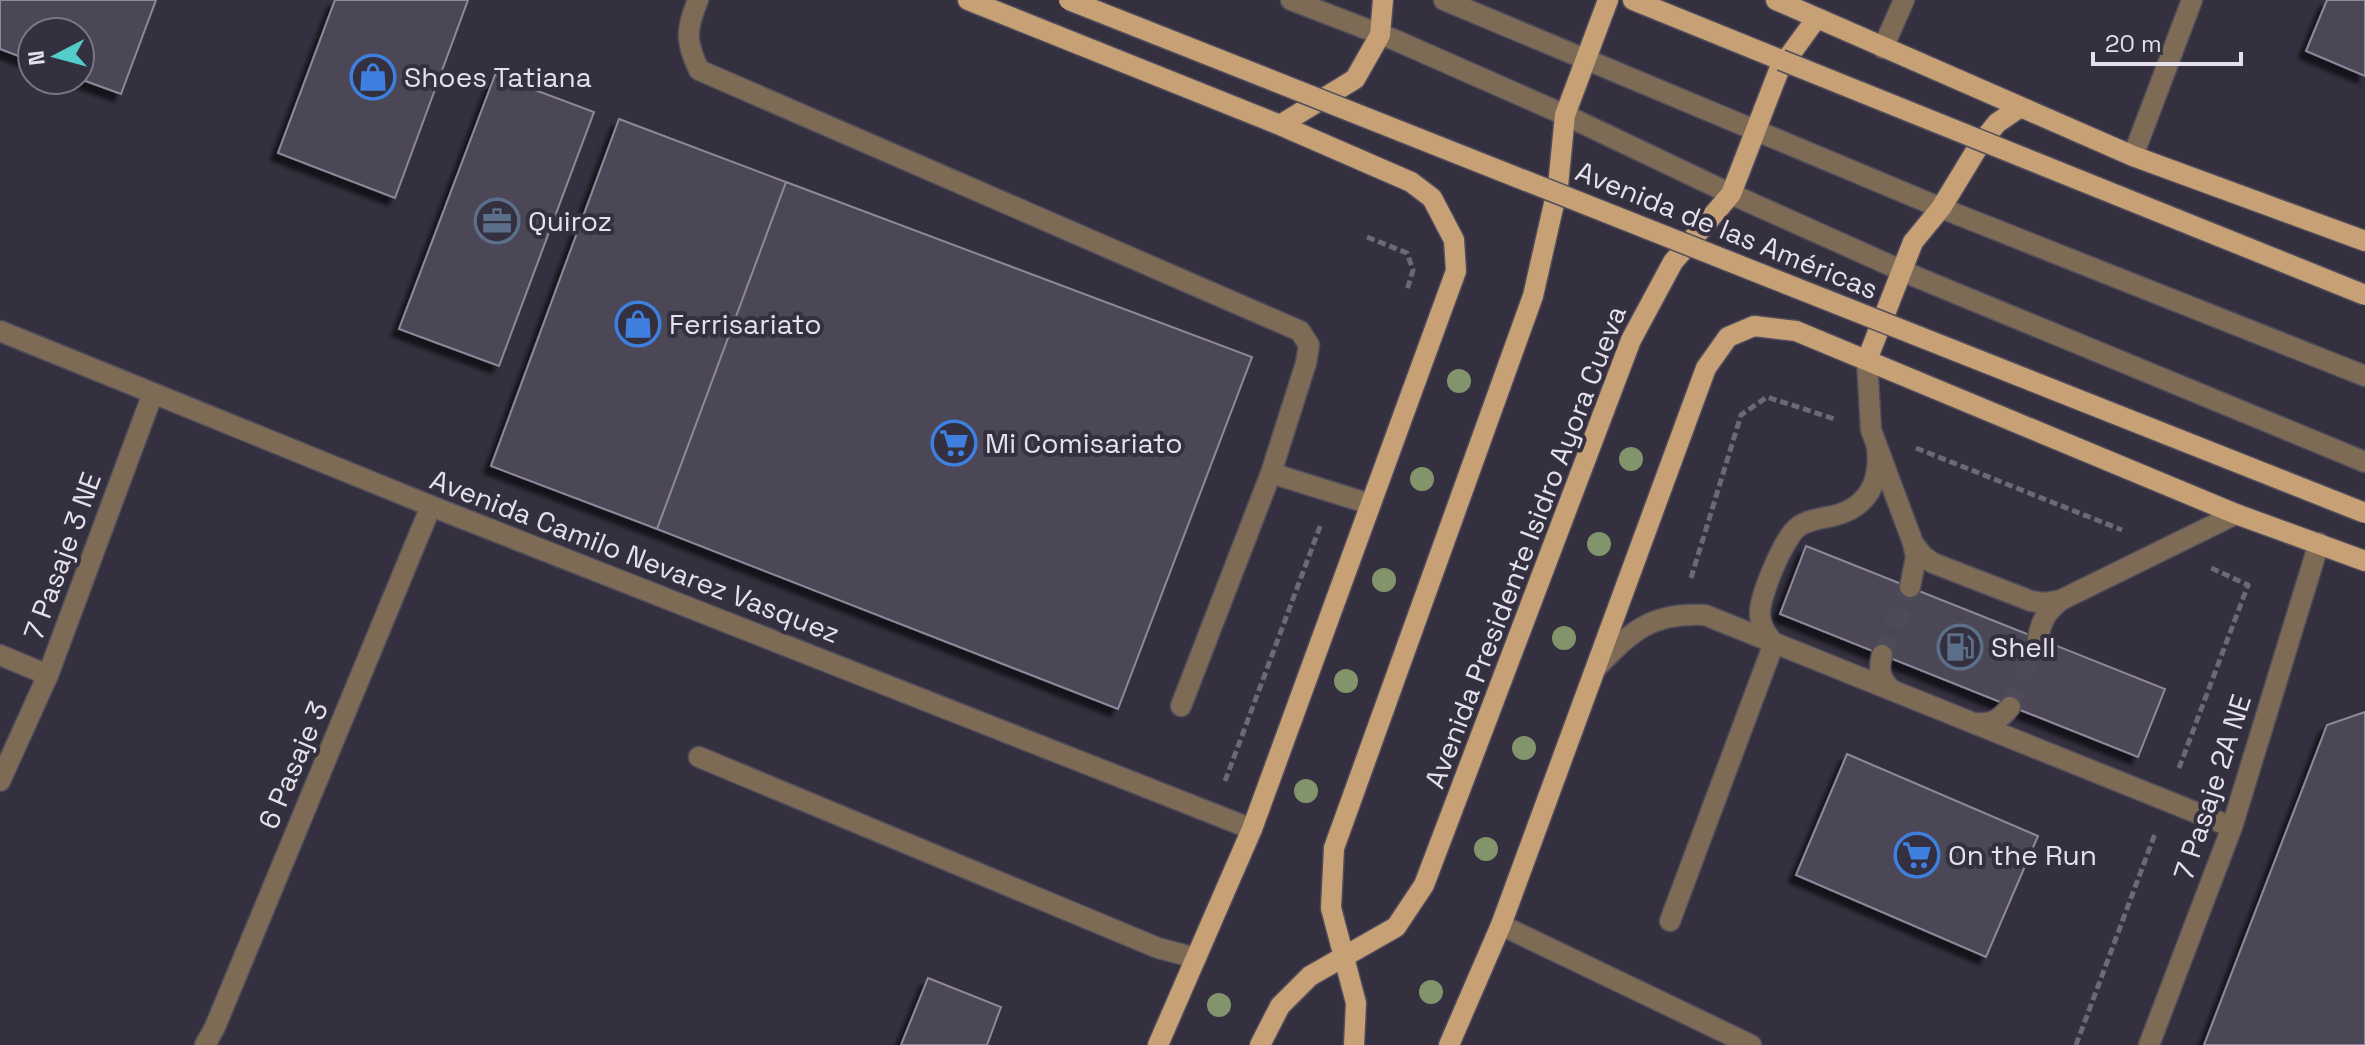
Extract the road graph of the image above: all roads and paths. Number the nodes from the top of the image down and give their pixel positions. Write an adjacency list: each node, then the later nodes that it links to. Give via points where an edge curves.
1 (698, 0): 32 (street, via 688,24 690,50 699,70 1300,331 1309,345 1306,363)
2 (968, 0): 18 (main road)
3 (1069, 0): 35 (main road, Avenida de las Américas, bridge)
4 (1291, 0): 13 (street, Avenida de las Américas)
5 (1383, 0): 13 (main road)
6 (1444, 0): 15 (street)
7 (1608, 0): 15 (main road)
8 (1633, 0): 25 (main road, bridge)
9 (1776, 0): 12 (main road)
10 (1904, 0): 14 (street)
11 (2192, 0): 20 (street)
12 (1816, 19): 14 (main road); 19 (main road, Avenida Presidente Isidro Ayora Cueva, via 1779,70)
13 (1380, 35): 17 (street, Avenida de las Américas); 18 (main road, via 1355,79)
14 (1883, 48): 16 (main road)
15 (1586, 60): 17 (main road); 19 (street)
16 (2019, 108): 20 (main road); 22 (main road, via 1980,144)
17 (1565, 115): 21 (street, Avenida de las Américas); 58 (main road, via 1558,186 1533,296 1334,848 1331,908)
18 (1280, 125): 33 (main road, via 1411,182 1432,198 1454,240 1456,271)
19 (1756, 131): 21 (main road, Avenida Presidente Isidro Ayora Cueva); 22 (street)
20 (2133, 156): 23 (main road)
21 (1731, 194): 24 (street, Avenida de las Américas); 58 (main road, Avenida Presidente Isidro Ayora Cueva, via 1673,262 1631,340 1424,885 1396,927)
22 (1941, 208): 24 (main road, via 1913,242); 28 (street)
23 (2365, 241)
24 (1902, 271): 27 (main road); 31 (street, Avenida de las Américas)
25 (2365, 295)
26 (0, 331): 29 (street, Avenida Camilo Nevarez Vasquez)
27 (1867, 360): 30 (street, via 1871,430); 36 (main road); 46 (main road, via 1796,331 1754,326 1728,337 1706,368)
28 (2365, 376)
29 (153, 393): 34 (street, Avenida Camilo Nevarez Vasquez); 47 (street, 7 Pasaje 3 NE)
30 (1877, 446): 37 (street); 43 (street, via 1879,462 1862,503 1789,534 1761,604 1760,615)
31 (2365, 462)
32 (1271, 473): 33 (street); 49 (street)
33 (1370, 504): 55 (main road)
34 (431, 506): 55 (street, Avenida Camilo Nevarez Vasquez); 60 (street, 6 Pasaje 3)
35 (2365, 513)
36 (2236, 514): 38 (main road); 41 (street)
37 (1913, 543): 40 (street); 41 (street, via 1933,563 2031,601)
38 (2319, 543): 39 (main road); 54 (street, 7 Pasaje 2A NE)
39 (2365, 561)
40 (1910, 587)
41 (2061, 600): 42 (street, via 2041,622)
42 (2038, 639)
43 (1774, 643): 46 (street, via 1705,615 1680,614 1651,620); 48 (street); 56 (street)
44 (0, 655): 47 (street)
45 (1882, 655): 48 (street, via 1881,676)
46 (1593, 670): 57 (main road)
47 (48, 675): 53 (street, 7 Pasaje 3 NE)
48 (1894, 691): 51 (street)
49 (1181, 706)
50 (2010, 707): 51 (street, via 1994,722)
51 (1971, 722): 54 (street)
52 (699, 757): 59 (street, via 1144,942)
53 (0, 781)
54 (2232, 827): 66 (street, 7 Pasaje 2A NE)
55 (1252, 829): 59 (main road)
56 (1670, 921)
57 (1501, 925): 64 (main road); 65 (street)
58 (1345, 956): 62 (main road, Avenida Presidente Isidro Ayora Cueva, via 1310,976 1280,1006); 63 (main road, via 1356,1003)
59 (1196, 958): 61 (main road)
60 (205, 1045)
61 (1158, 1045)
62 (1260, 1045)
63 (1354, 1045)
64 (1449, 1045)
65 (1751, 1045)
66 (2149, 1045)

